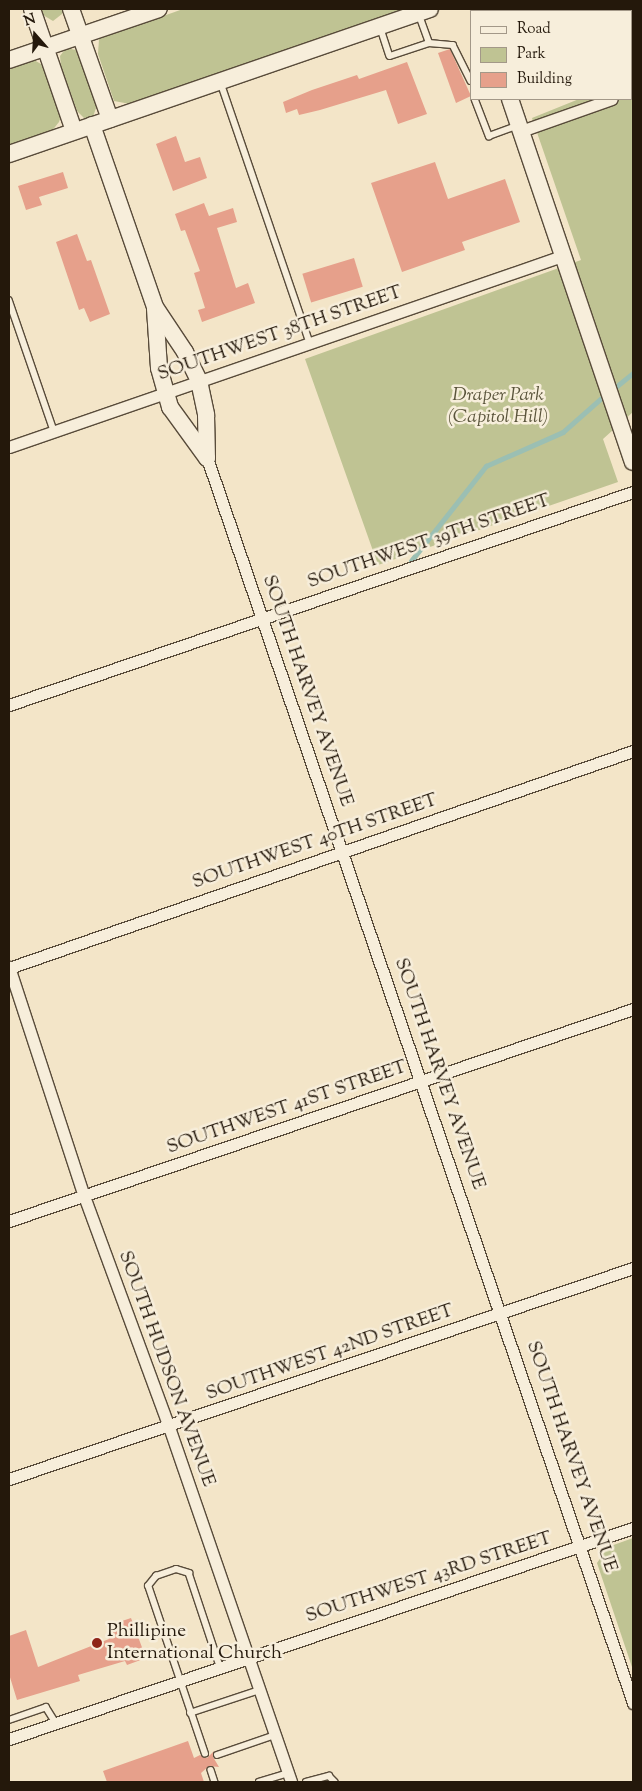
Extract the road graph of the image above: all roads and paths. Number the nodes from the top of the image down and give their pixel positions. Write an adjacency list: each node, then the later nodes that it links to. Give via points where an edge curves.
1 (32, 9): 8 (street)
2 (72, 9): 6 (street)
3 (159, 9): 6 (street)
4 (424, 11): 5 (street); 7 (lane)
5 (380, 26): 7 (lane, via 390,56); 10 (street)
6 (81, 36): 8 (street); 15 (street)
7 (429, 43): 11 (lane, via 453,45)
8 (46, 48): 9 (street); 18 (street)
9 (9, 60)
10 (220, 81): 15 (street); 23 (lane)
11 (470, 83)
12 (475, 100): 17 (lane, via 489,136)
13 (510, 100): 17 (street)
14 (609, 100): 17 (street)
15 (110, 119): 16 (street)
16 (92, 125): 18 (street); 22 (street, SOUTH HARVEY AVENUE)
17 (520, 128): 20 (street)
18 (74, 131): 19 (street)
19 (9, 154)
20 (562, 256): 23 (street, SOUTHWEST 38TH STREET); 29 (street)
21 (9, 300): 26 (lane)
22 (155, 307): 24 (street, SOUTH HARVEY AVENUE, via 186,352); 25 (street, SOUTH HARVEY AVENUE, via 159,368)
23 (310, 343): 24 (street, SOUTHWEST 38TH STREET)
24 (199, 381): 25 (street, SOUTHWEST 38TH STREET); 28 (street, SOUTH HARVEY AVENUE, via 206,414)
25 (165, 392): 26 (street, SOUTHWEST 38TH STREET); 28 (street, SOUTH HARVEY AVENUE, via 174,416)
26 (54, 431): 27 (street, SOUTHWEST 38TH STREET)
27 (9, 446)
28 (207, 458): 31 (street, SOUTH HARVEY AVENUE)
29 (633, 462)
30 (633, 492): 31 (street, SOUTHWEST 39TH STREET)
31 (261, 617): 32 (street, SOUTHWEST 39TH STREET); 34 (street, SOUTH HARVEY AVENUE)
32 (9, 705)
33 (633, 751): 34 (street, SOUTHWEST 40TH STREET)
34 (340, 852): 35 (street, SOUTHWEST 40TH STREET); 37 (street, SOUTH HARVEY AVENUE)
35 (9, 967): 38 (street, SOUTH HUDSON AVENUE)
36 (633, 1009): 37 (street, SOUTHWEST 41ST STREET)
37 (420, 1081): 38 (street, SOUTHWEST 41ST STREET); 41 (street, SOUTH HARVEY AVENUE)
38 (84, 1196): 39 (street, SOUTHWEST 41ST STREET); 42 (street, SOUTH HUDSON AVENUE)
39 (9, 1221)
40 (633, 1268): 41 (street, SOUTHWEST 42ND STREET)
41 (501, 1313): 42 (street, SOUTHWEST 42ND STREET); 45 (street, SOUTH HARVEY AVENUE)
42 (169, 1427): 43 (street, SOUTHWEST 42ND STREET); 46 (street, SOUTH HUDSON AVENUE)
43 (9, 1479)
44 (633, 1528): 45 (street, SOUTHWEST 43RD STREET)
45 (580, 1547): 46 (street, SOUTHWEST 43RD STREET); 50 (street, SOUTH HARVEY AVENUE)
46 (249, 1656): 47 (street, SOUTHWEST 43RD STREET); 49 (street, SOUTH HUDSON AVENUE)
47 (220, 1666): 48 (street, SOUTHWEST 43RD STREET); 48 (lane, via 188,1573 176,1569 156,1576 148,1586)
48 (179, 1680): 51 (lane); 53 (street, SOUTHWEST 43RD STREET)
49 (260, 1690): 51 (lane); 54 (street, SOUTH HUDSON AVENUE)
50 (633, 1702)
51 (190, 1713): 56 (lane)
52 (9, 1720): 53 (lane, via 46,1707)
53 (56, 1723): 55 (street, SOUTHWEST 43RD STREET)
54 (275, 1735): 57 (lane); 59 (street, SOUTH HUDSON AVENUE)
55 (9, 1740)
56 (205, 1754)
57 (217, 1755)
58 (210, 1770): 60 (lane)
59 (289, 1777): 61 (lane)
60 (215, 1782)
61 (259, 1782)
62 (306, 1782): 63 (lane, via 329,1776)
63 (335, 1782)

